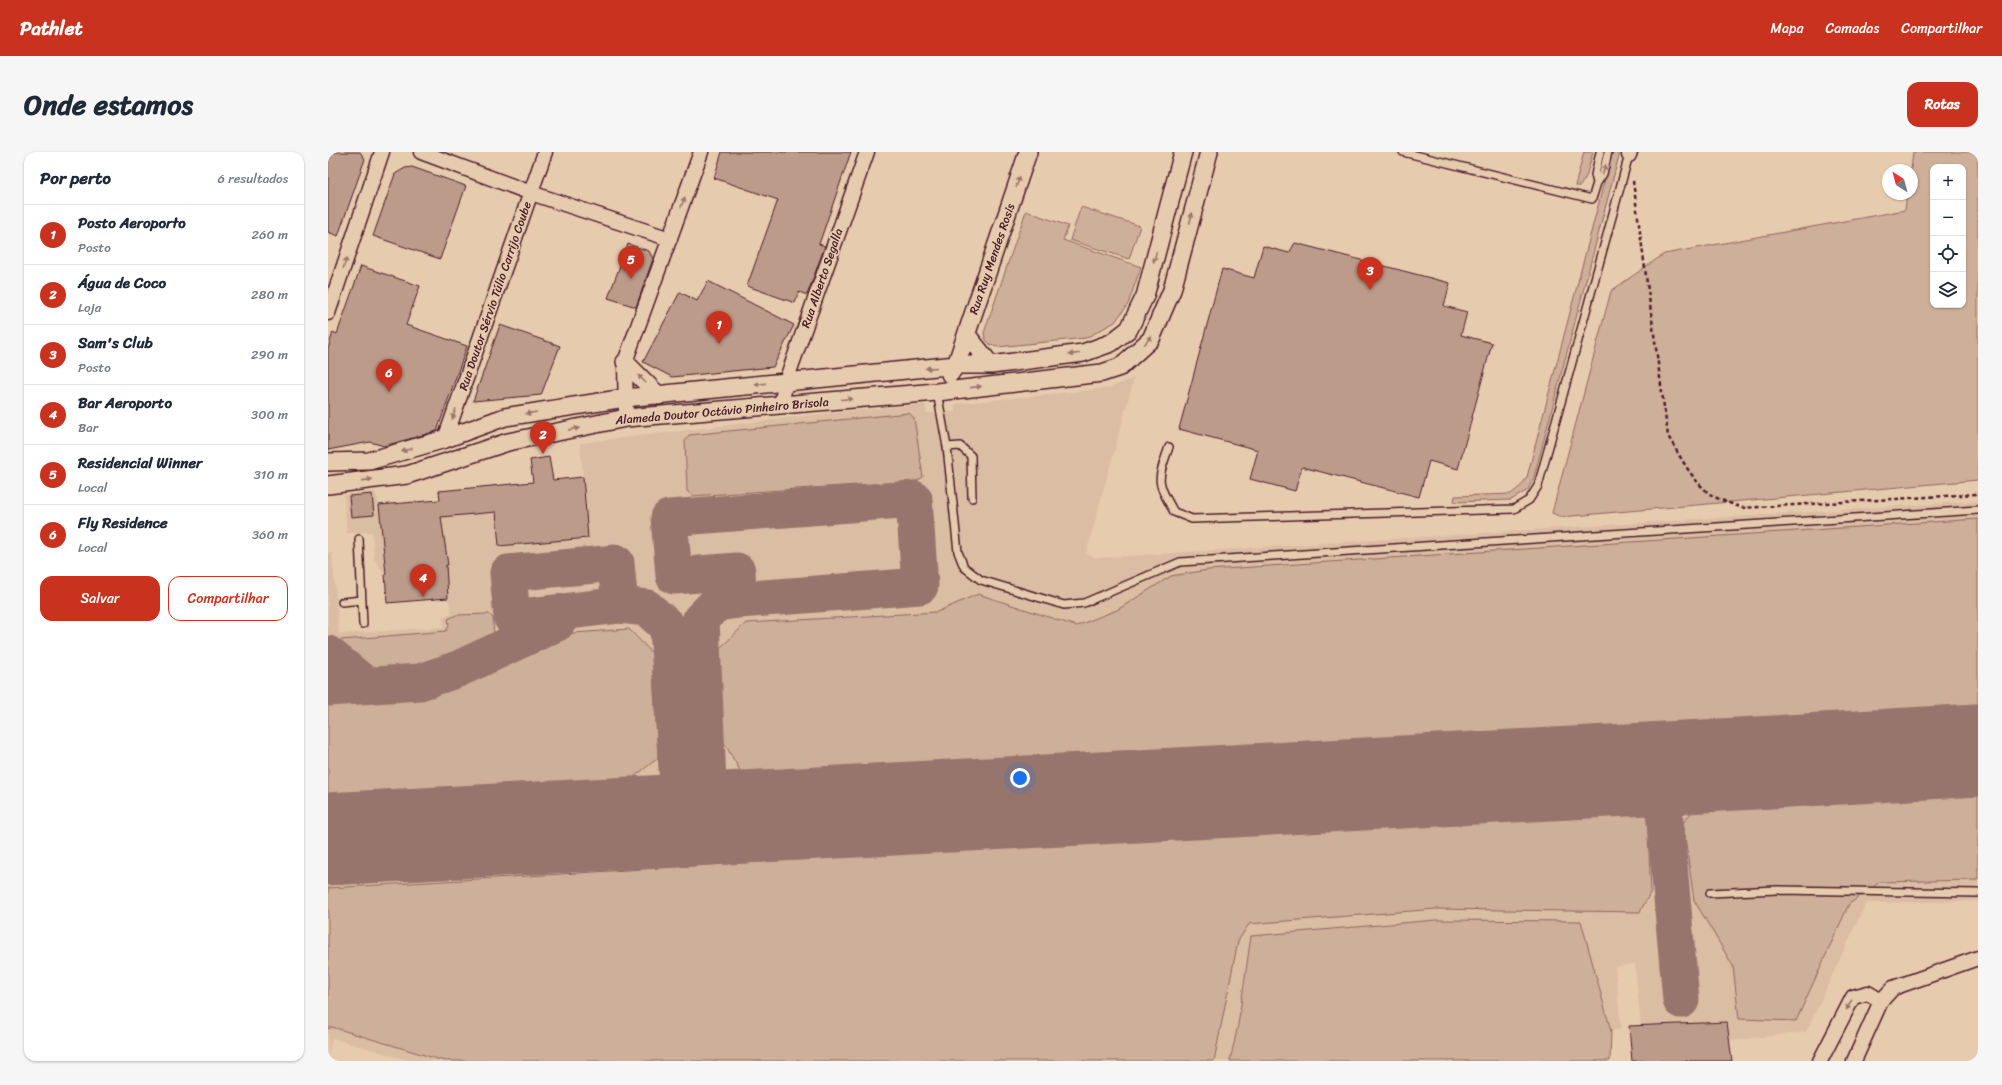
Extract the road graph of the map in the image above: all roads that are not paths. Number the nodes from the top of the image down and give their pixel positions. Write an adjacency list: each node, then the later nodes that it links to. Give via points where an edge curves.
1 (382, 152): 16 (street, one-way to 1)
2 (421, 152): 14 (street)
3 (545, 152): 14 (street, Rua Doutor Sérvio Túlio Carrijo Coube)
4 (701, 152): 15 (street, one-way to 4)
5 (867, 152): 21 (street, Rua Alberto Segalla)
6 (1028, 152): 17 (street, Rua Ruy Mendes Rosis, one-way to 6)
7 (1183, 152): 19 (street, Alameda Doutor Octávio Pinheiro Brisola, one-way to 19, via 1145,296 1129,329 1111,343 1083,353)
8 (1209, 152): 22 (street, Alameda Doutor Octávio Pinheiro Brisola, one-way to 8, via 1102,373 1120,367 1151,339 1172,290)
9 (1404, 152): 13 (lane, via 1592,199)
10 (1600, 152): 13 (lane, via 1595,175)
11 (1608, 152): 13 (lane, one-way to 11, via 1603,174)
12 (1630, 154): 31 (lane, via 1538,486 1529,500 1514,509 1192,518 1174,512 1161,488 1159,476)
13 (1597, 183)
14 (531, 193): 15 (street); 28 (street, Rua Doutor Sérvio Túlio Carrijo Coube, one-way to 28)
15 (670, 239): 18 (street)
16 (328, 313)
17 (966, 335): 19 (street); 20 (street, Rua Ruy Mendes Rosis)
18 (625, 362): 23 (street, one-way to 18); 24 (street)
19 (991, 364): 20 (street, Alameda Doutor Octávio Pinheiro Brisola)
20 (956, 365): 21 (street, Alameda Doutor Octávio Pinheiro Brisola, one-way to 21); 22 (street, Rua Ruy Mendes Rosis)
21 (786, 381): 23 (street, Alameda Doutor Octávio Pinheiro Brisola, one-way to 23); 25 (street, Rua Alberto Segalla)
22 (937, 392): 25 (street, Alameda Doutor Octávio Pinheiro Brisola, one-way to 22); 30 (lane)
23 (659, 396): 24 (street, Alameda Doutor Octávio Pinheiro Brisola)
24 (625, 398): 26 (street, Alameda Doutor Octávio Pinheiro Brisola, one-way to 26); 27 (street)
25 (781, 405): 27 (street, Alameda Doutor Octávio Pinheiro Brisola)
26 (505, 417): 28 (street, Alameda Doutor Octávio Pinheiro Brisola); 29 (street, via 510,428)
27 (626, 418): 29 (street, Alameda Doutor Octávio Pinheiro Brisola, one-way to 27)
28 (445, 439): 32 (street, Alameda Doutor Octávio Pinheiro Brisola, one-way to 32, via 369,461)
29 (508, 442): 33 (street, Alameda Doutor Octávio Pinheiro Brisola, one-way to 29, via 407,475)
30 (947, 447): 34 (lane, via 960,446 971,456); 35 (lane, via 958,552 964,566 981,580 1064,605 1084,603 1180,562)
31 (1169, 447)
32 (328, 462)
33 (328, 485)
34 (972, 498)
35 (1978, 510)
36 (358, 539): 37 (lane)
37 (362, 600): 38 (lane); 39 (lane)
38 (342, 602)
39 (363, 624)
40 (1710, 893): 41 (lane, via 1777,890)
41 (1978, 893)
42 (1978, 958): 43 (street, via 1893,988)
43 (1880, 1001): 44 (street, one-way to 44, via 1868,993 1853,997); 45 (street)
44 (1820, 1061)
45 (1854, 1061)

